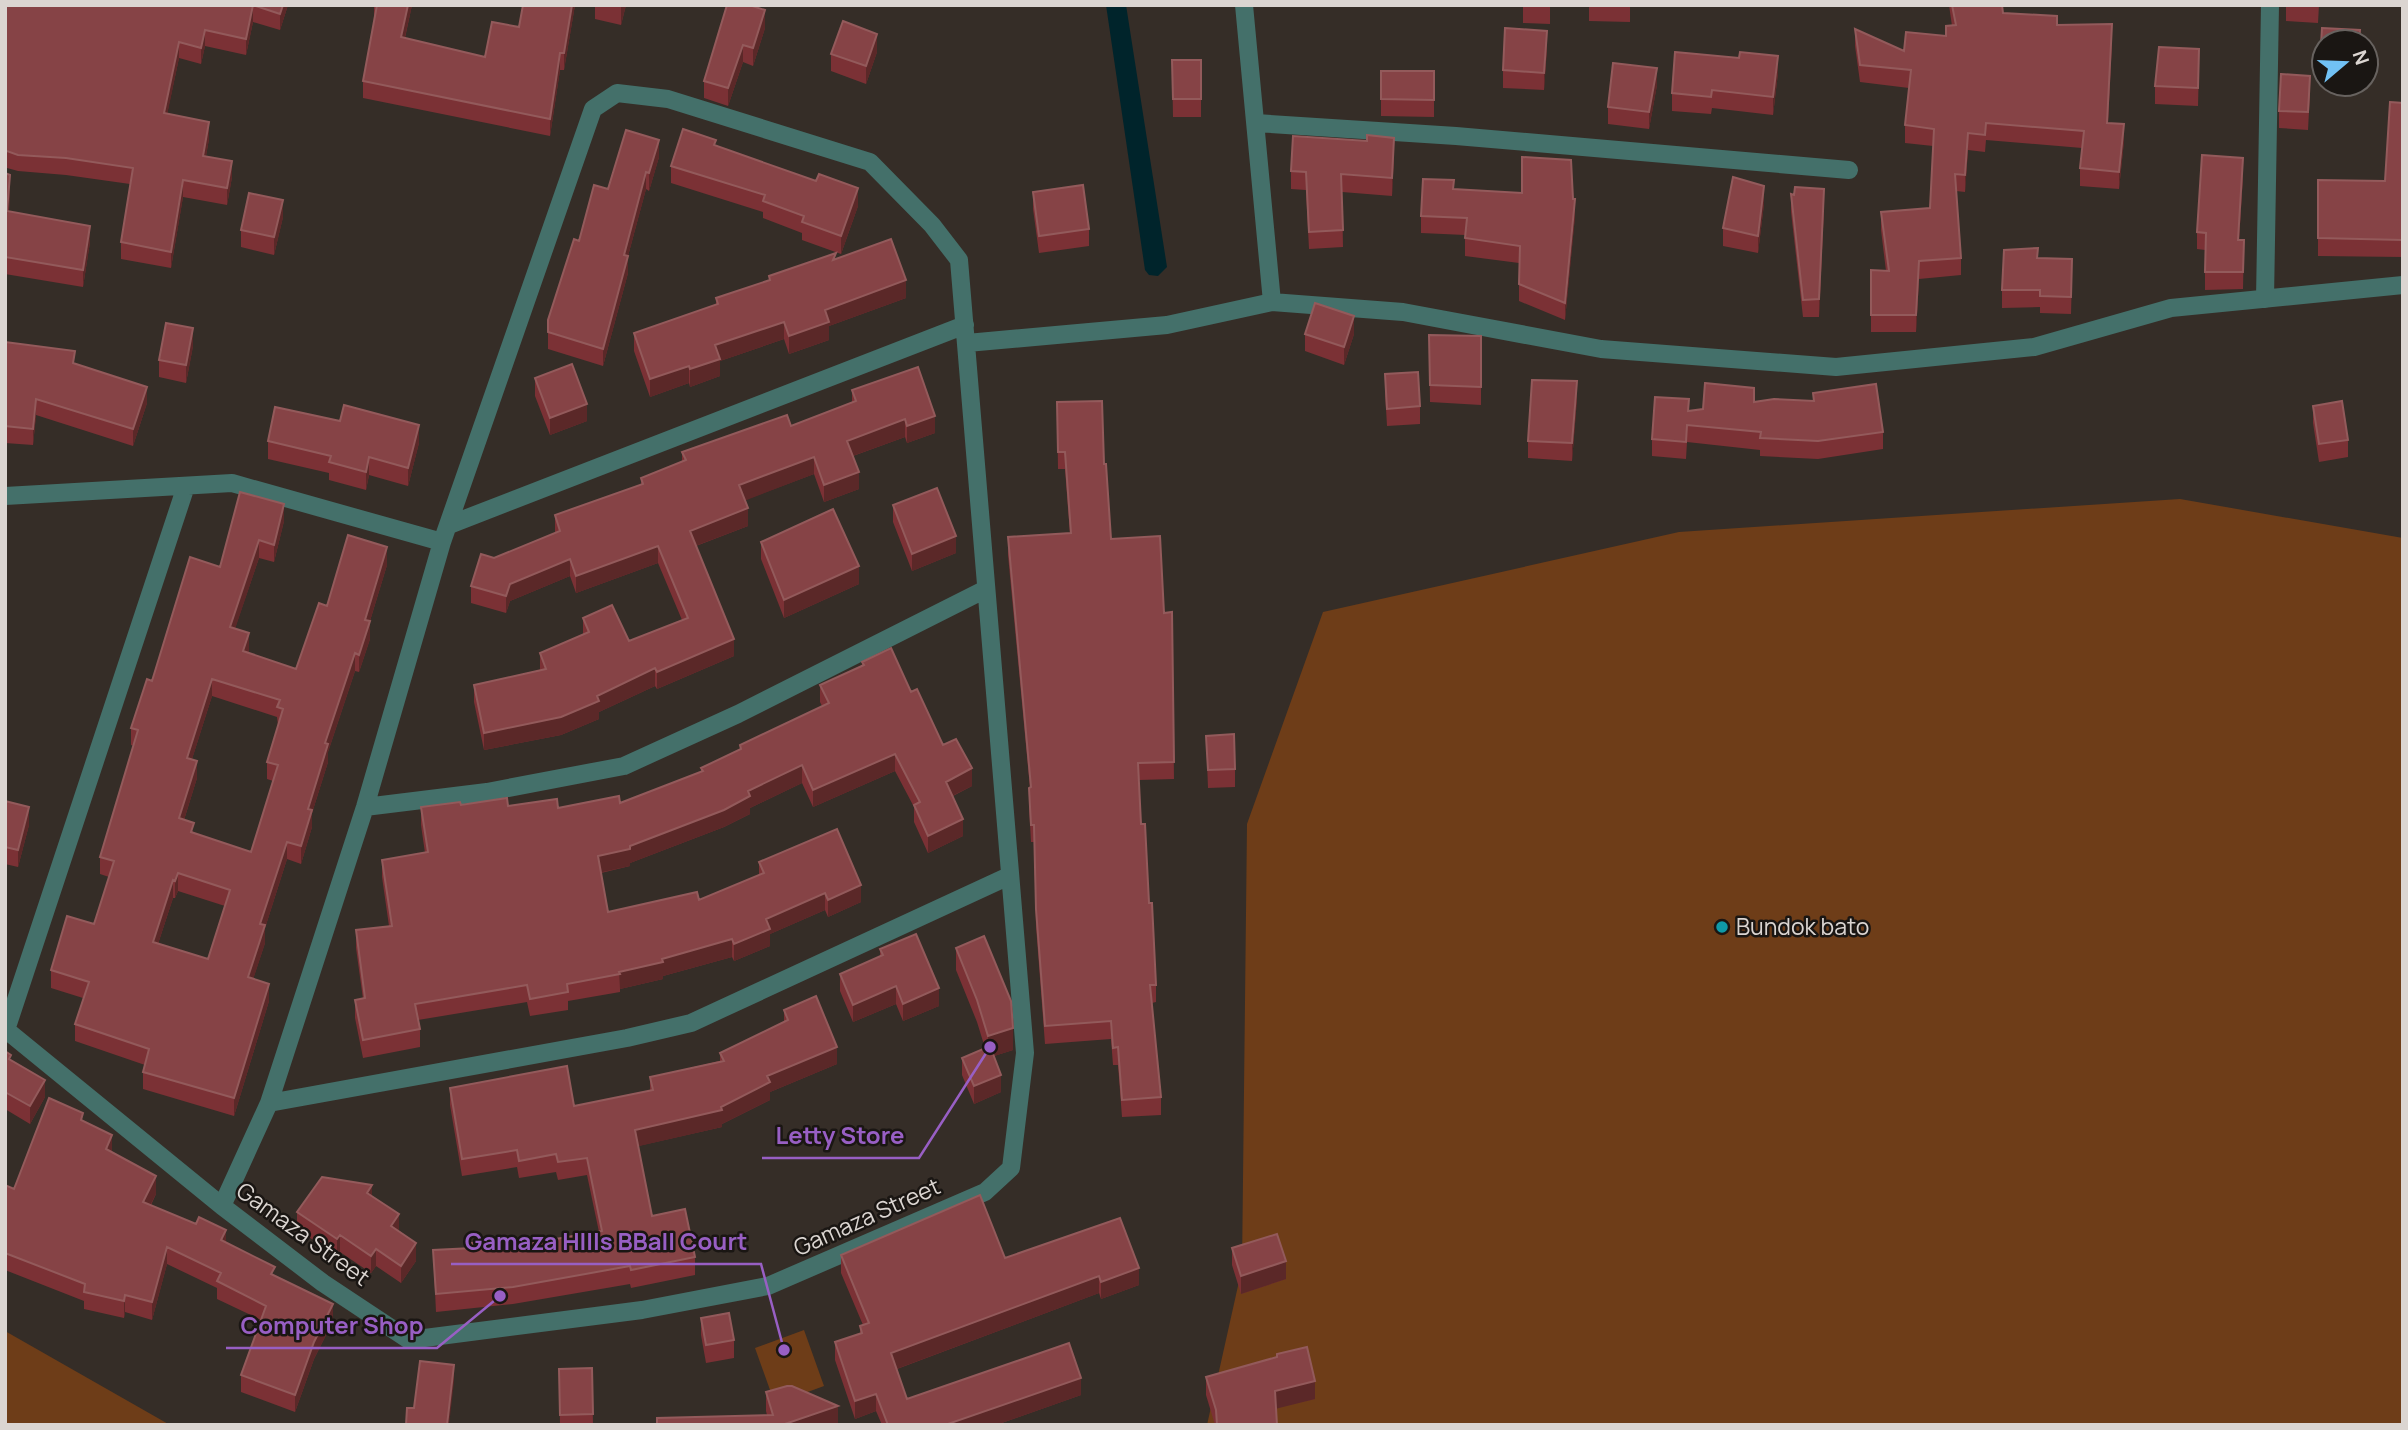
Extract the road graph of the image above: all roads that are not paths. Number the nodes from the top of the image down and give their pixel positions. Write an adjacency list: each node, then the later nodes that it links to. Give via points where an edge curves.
1 (1244, 5): 3 (street)
2 (2270, 5): 6 (street)
3 (1256, 123): 4 (street); 7 (street)
4 (1849, 170)
5 (2403, 285): 6 (street)
6 (2265, 299): 7 (street, via 2171,308 2034,347 1836,367 1601,349 1403,312)
7 (1272, 302): 8 (street, via 1167,325)
8 (966, 334): 11 (street); 11 (street, Gamaza Street, via 959,260 932,225 870,162 668,99 617,93 593,109); 12 (street, Gamaza Street)
9 (186, 486): 10 (street); 11 (street, via 232,483); 15 (street)
10 (5, 496)
11 (445, 533): 13 (street, Gamaza Street)
12 (986, 589): 13 (street, via 624,766 487,792); 14 (street, Gamaza Street)
13 (365, 807): 16 (street, Gamaza Street)
14 (1009, 876): 16 (street, via 691,1023); 17 (street, Gamaza Street, via 1025,1053 1011,1168 985,1192 793,1277 756,1289 642,1310 409,1340 323,1283)
15 (6, 1030): 17 (street, Gamaza Street)
16 (269, 1103): 17 (street, Gamaza Street)
17 (222, 1206)

